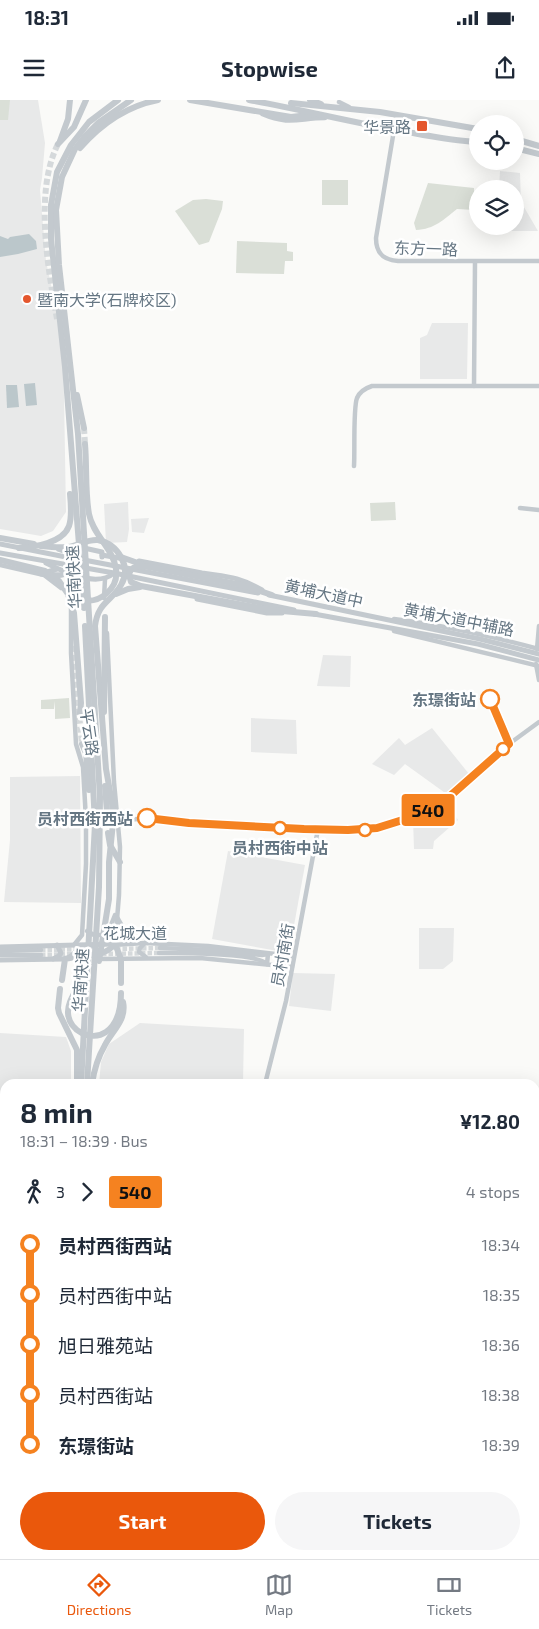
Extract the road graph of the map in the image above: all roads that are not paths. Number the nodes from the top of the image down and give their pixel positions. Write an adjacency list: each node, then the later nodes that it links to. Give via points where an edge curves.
1 (70, 100): 2 (highway, via 66,125 58,144 74,127)
2 (86, 100)
3 (118, 100): 28 (highway, 华南快速, via 89,122 73,141 57,172 52,196 51,239)
4 (131, 100): 22 (highway, 华南快速, via 85,136 70,156)
5 (158, 100): 22 (highway, via 127,110 103,126 80,149)
6 (190, 100): 13 (highway, via 291,117)
7 (249, 100): 13 (highway)
8 (270, 100): 11 (highway)
9 (295, 100): 11 (highway)
10 (310, 100): 11 (highway)
11 (338, 103): 15 (highway, via 358,110)
12 (236, 110): 14 (street, via 287,121)
13 (320, 114): 14 (highway)
14 (338, 118): 16 (highway)
15 (469, 127)
16 (394, 130): 17 (highway); 24 (street, 东方一路, via 376,238 379,253 385,259 398,261)
17 (469, 141)
18 (524, 142): 19 (highway)
19 (539, 146)
20 (524, 150): 21 (highway)
21 (539, 154)
22 (62, 176): 25 (highway, 华南快速, via 56,222)
23 (539, 261): 24 (street, 东方一路)
24 (475, 262): 26 (street)
25 (66, 326): 29 (highway); 70 (highway, 华南快速, via 78,434)
26 (474, 386): 27 (street); 31 (street, via 367,387 356,403)
27 (539, 386)
28 (68, 420): 38 (highway, via 68,528 55,540); 70 (highway, 华南快速)
29 (84, 428)
30 (85, 444): 36 (highway, via 89,515)
31 (354, 466)
32 (520, 508): 33 (street)
33 (539, 510)
34 (0, 538): 37 (highway)
35 (0, 544): 38 (main road, 黄埔大道中)
36 (104, 544): 46 (highway, via 124,559); 53 (highway, via 116,568 116,580 110,590 101,598 89,601 78,599)
37 (41, 546): 50 (highway, via 68,552 74,558 69,572); 56 (highway, via 64,547 94,540 114,547 121,557 124,574 120,586)
38 (19, 548): 41 (main road, 黄埔大道中)
39 (0, 553): 43 (main road, 黄埔大道中)
40 (102, 554): 41 (main road, via 81,548); 44 (main road); 55 (main road, via 223,575 243,580)
41 (56, 555): 44 (main road, 黄埔大道中)
42 (0, 560): 50 (highway, via 35,567)
43 (42, 561): 47 (main road); 49 (main road, 黄埔大道中)
44 (102, 563): 55 (main road, 黄埔大道中)
45 (0, 565): 48 (street, 平云路)
46 (149, 567): 54 (highway, via 132,568 128,574 131,582); 55 (highway, via 242,585)
47 (57, 569): 48 (main road); 51 (main road, via 96,580)
48 (42, 574): 83 (street, 平云路, via 58,584 71,608 76,744 83,767 86,820)
49 (114, 574): 51 (main road); 52 (main road, 黄埔大道中)
50 (53, 575): 53 (highway)
51 (105, 579): 60 (street)
52 (139, 579): 57 (main road, via 155,591 267,613); 58 (main road, 黄埔大道中)
53 (66, 590): 71 (highway, via 74,613)
54 (168, 590): 56 (highway, via 134,588); 57 (highway)
55 (272, 596): 59 (main road, 黄埔大道中)
56 (110, 597): 73 (highway, via 101,607 95,623)
57 (290, 612): 58 (highway)
58 (316, 614): 62 (main road, 黄埔大道中)
59 (373, 616): 63 (street, 黄埔大道中辅路); 64 (main road, 黄埔大道中)
60 (105, 617): 73 (highway); 75 (street)
61 (539, 626): 65 (street)
62 (385, 628): 64 (main road, 黄埔大道中); 67 (street, 黄埔大道中辅路)
63 (512, 641): 65 (street, 黄埔大道中辅路); 67 (street, via 517,652)
64 (479, 642): 66 (main road, 黄埔大道中); 68 (main road, 黄埔大道中)
65 (538, 648): 68 (street)
66 (539, 654)
67 (508, 658): 68 (street, 黄埔大道中辅路)
68 (538, 663): 69 (street)
69 (539, 680)
70 (91, 698): 76 (highway, via 100,732); 79 (highway, 华南快速)
71 (80, 713)
72 (539, 722): 77 (street, via 434,808 377,828)
73 (103, 731): 104 (highway, via 113,823 109,899)
74 (82, 744): 79 (highway, via 86,754)
75 (118, 820): 77 (street, via 147,818); 80 (street)
76 (108, 825)
77 (318, 830): 93 (street, 员村南街)
78 (108, 833): 80 (highway, via 110,845)
79 (97, 856): 84 (highway, 华南快速); 104 (highway, 华南快速)
80 (120, 862): 81 (street)
81 (118, 906): 82 (street); 83 (street, via 104,935 92,934)
82 (117, 917): 85 (street); 86 (street, via 128,938)
83 (83, 923): 88 (street, 平云路, via 82,935)
84 (90, 936): 106 (highway, 华南快速); 108 (highway, via 80,984 69,1006 71,1023 86,1034 106,1032 117,1018 121,994 124,1003 124,1014 98,1060)
85 (115, 944): 86 (street, 花城大道); 88 (main road, 花城大道); 96 (highway); 98 (highway, via 106,953)
86 (144, 944): 91 (street, 花城大道, via 208,946); 94 (street, via 140,952)
87 (57, 945): 88 (main road, 花城大道); 89 (main road, 花城大道); 95 (main road, via 60,953)
88 (74, 945)
89 (0, 947)
90 (0, 951): 92 (street, via 41,952)
91 (268, 954): 93 (street, 花城大道); 99 (street); 99 (street, 花城大道, via 160,950 234,956 262,960)
92 (0, 955)
93 (294, 956): 100 (street, 员村南街)
94 (148, 958): 96 (street, 花城大道); 99 (street, 花城大道, via 200,958)
95 (52, 959): 97 (main road, 花城大道); 98 (main road, 花城大道)
96 (121, 959): 98 (street, 花城大道); 102 (highway)
97 (0, 960)
98 (65, 960): 101 (highway)
99 (267, 964): 100 (street, 花城大道)
100 (292, 967): 109 (street, 员村南街)
101 (62, 980)
102 (121, 983)
103 (60, 989): 105 (highway, via 58,1008 77,1050)
104 (92, 1002): 107 (highway, 华南快速)
105 (77, 1079)
106 (81, 1079)
107 (87, 1079)
108 (93, 1079)
109 (266, 1079)

